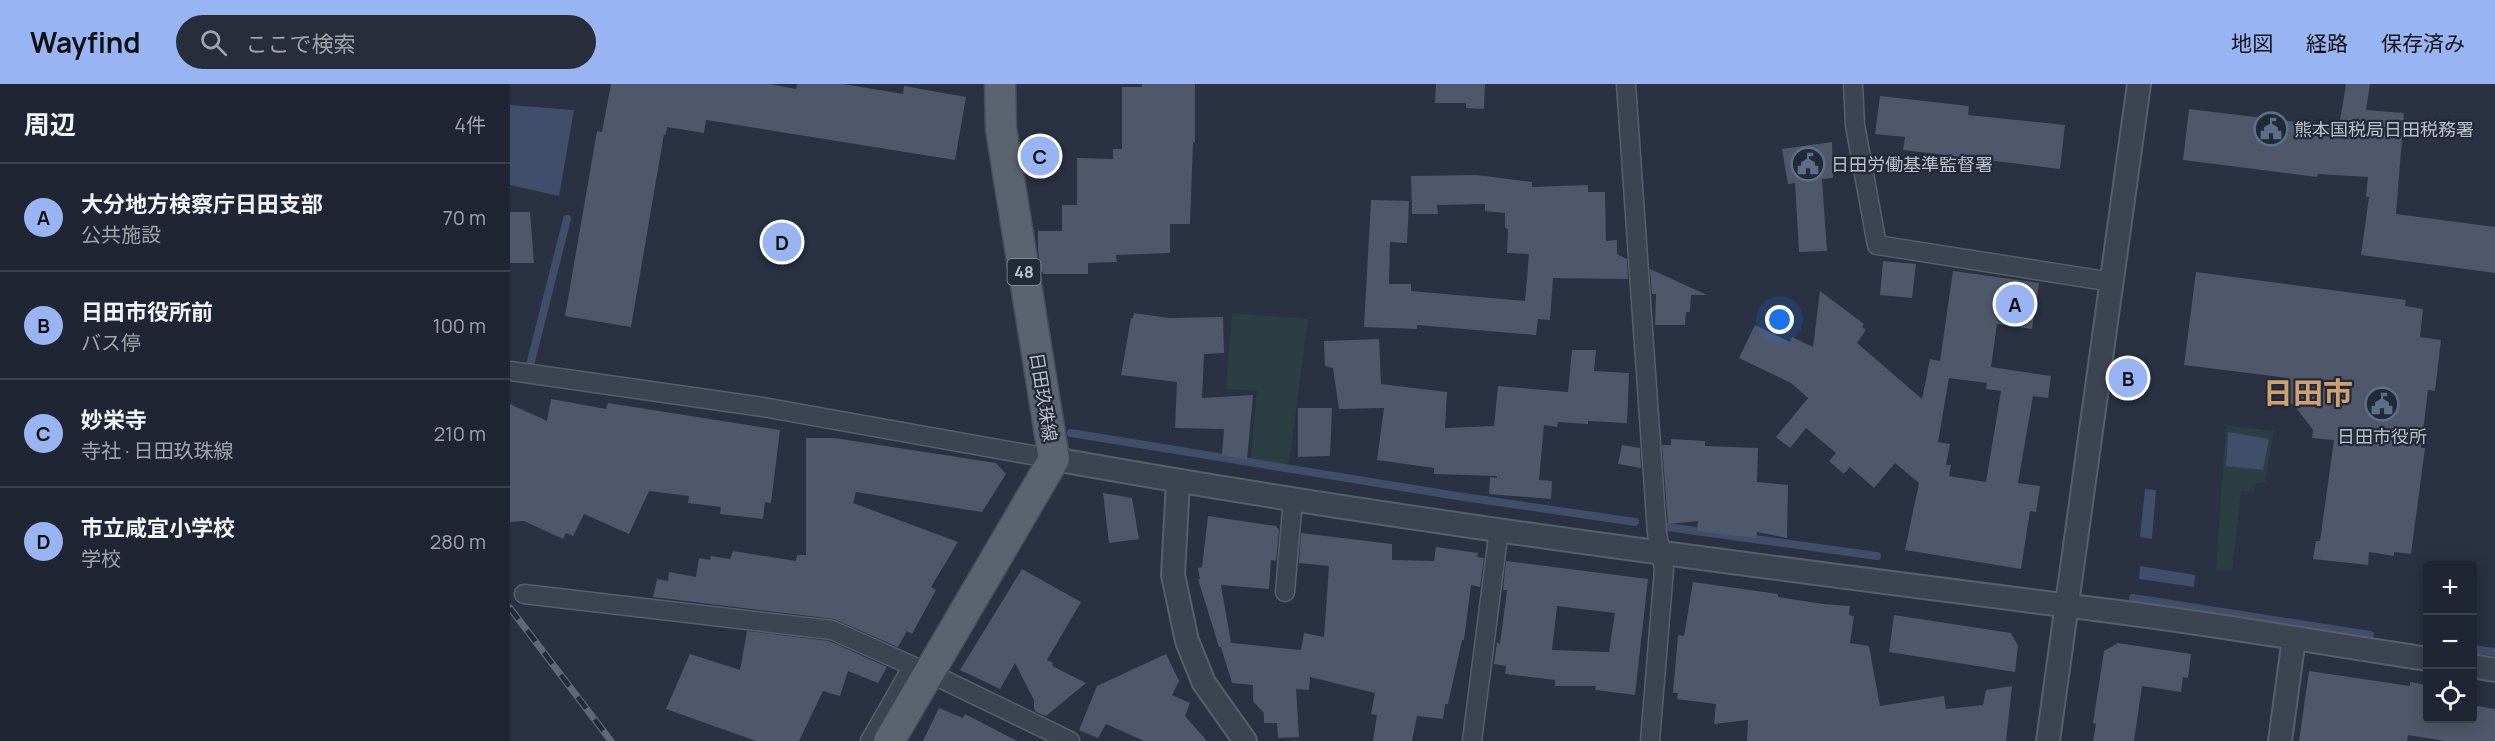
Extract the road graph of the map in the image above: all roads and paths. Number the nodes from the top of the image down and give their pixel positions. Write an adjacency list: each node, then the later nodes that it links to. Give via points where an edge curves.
1 (1000, 84): 7 (main road, 日田玖珠線 / 48, via 1001,129)
2 (1626, 84): 11 (street, via 1656,521)
3 (1853, 84): 5 (street, via 1856,125 1877,245)
4 (2139, 84): 5 (street)
5 (2112, 282): 14 (street)
6 (510, 371): 7 (street, via 752,406)
7 (1054, 459): 8 (street); 18 (main road, 日田玖珠線)
8 (1178, 482): 9 (street); 23 (street, via 1173,575 1187,641 1204,683)
9 (1293, 499): 10 (street); 12 (street)
10 (1499, 529): 11 (street); 24 (street)
11 (1662, 553): 14 (street); 25 (street, via 1664,569)
12 (1285, 592)
13 (524, 594): 18 (street, via 832,630)
14 (2066, 606): 15 (street); 26 (street)
15 (2294, 638): 16 (street); 27 (street)
16 (2423, 658)
17 (2477, 667): 19 (street)
18 (921, 670): 20 (street); 21 (main road, 日田玖珠線); 22 (street)
19 (2495, 670)
20 (870, 741)
21 (889, 741)
22 (1070, 741)
23 (1245, 741)
24 (1472, 741)
25 (1650, 741)
26 (2048, 741)
27 (2280, 741)

